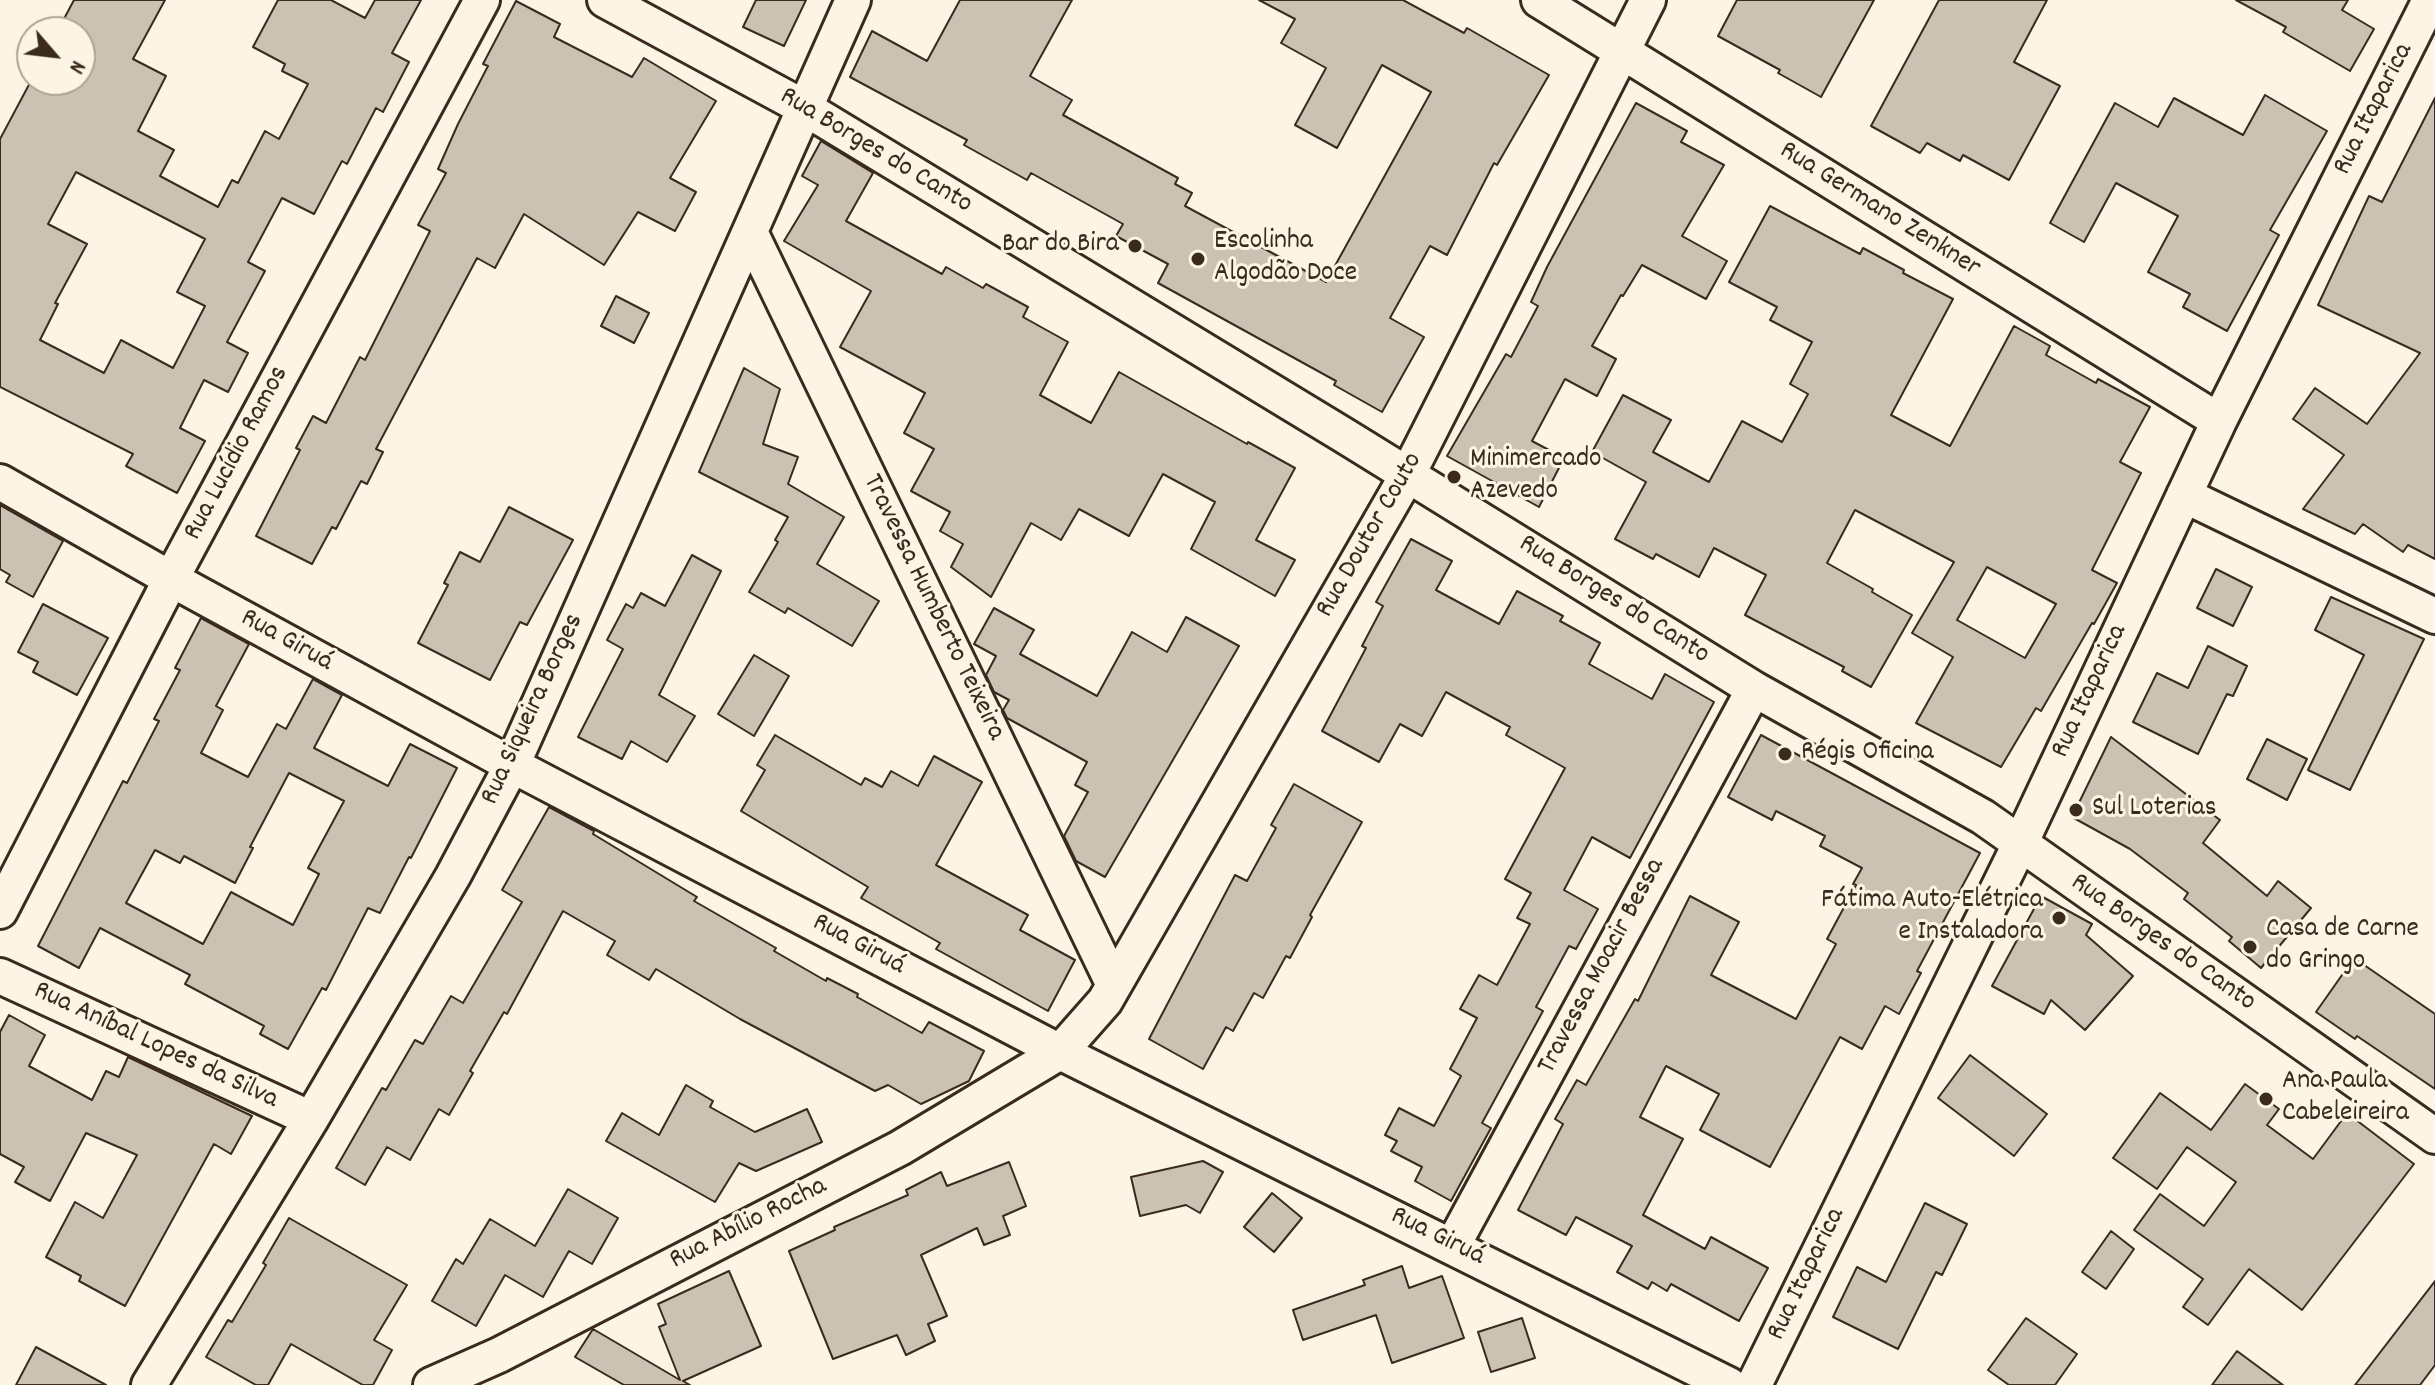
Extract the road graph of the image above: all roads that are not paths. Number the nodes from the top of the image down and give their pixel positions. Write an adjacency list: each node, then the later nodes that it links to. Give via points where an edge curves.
1 (482, 0): 14 (street, Rua Lucídio Ramos)
2 (605, 0): 8 (street, Rua Borges do Canto)
3 (853, 0): 8 (street, Rua Siqueira Borges)
4 (1539, 0): 7 (street, Rua Germano Zenkner)
5 (1648, 0): 7 (street, Rua Doutor Couto)
6 (2430, 0): 10 (street, Rua Itaparica)
7 (1622, 52): 10 (street, Rua Germano Zenkner); 11 (street, Rua Doutor Couto)
8 (803, 107): 9 (street, Rua Siqueira Borges); 11 (street, Rua Borges do Canto)
9 (750, 232): 17 (street, Rua Siqueira Borges); 21 (street, Travessa Humberto Teixeira)
10 (2219, 421): 13 (street, Rua Itaparica)
11 (1408, 474): 16 (street, Rua Borges do Canto); 21 (street, Rua Doutor Couto)
12 (0, 482): 14 (street, Rua Giruá)
13 (2184, 495): 15 (street); 18 (street, Rua Itaparica)
14 (171, 579): 17 (street, Rua Giruá); 19 (street, Rua Lucídio Ramos)
15 (2435, 616)
16 (1754, 689): 18 (street, Rua Borges do Canto); 25 (street, Travessa Moacir Bessa)
17 (512, 765): 22 (street, Rua Giruá); 23 (street, Rua Siqueira Borges)
18 (2021, 842): 24 (street, Rua Borges do Canto); 30 (street, Rua Itaparica)
19 (0, 911)
20 (0, 976): 23 (street, Rua Aníbal Lopes da Silva)
21 (1113, 983): 22 (street, Rua Doutor Couto, via 1105,1001)
22 (1060, 1052): 25 (street, Rua Giruá); 26 (street, Rua Abílio Rocha, via 900,1148)
23 (311, 1119): 27 (street, Rua Siqueira Borges)
24 (2435, 1136)
25 (1453, 1245): 29 (street, Rua Giruá)
26 (500, 1370): 28 (street, Rua Abílio Rocha)
27 (149, 1385)
28 (431, 1385)
29 (1729, 1385)
30 (1754, 1385)

